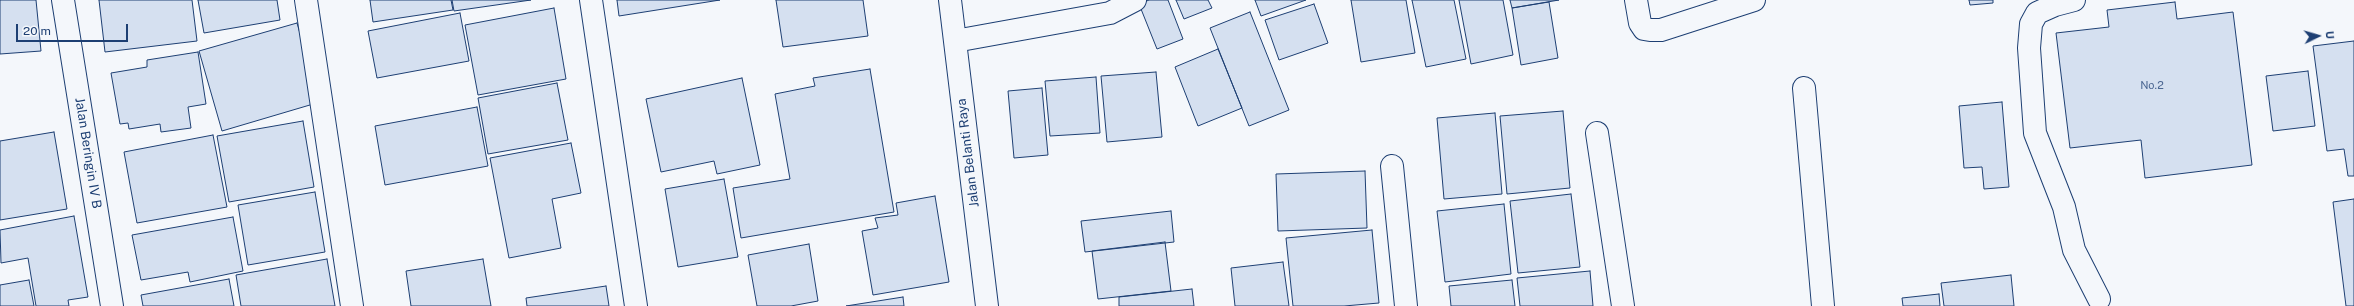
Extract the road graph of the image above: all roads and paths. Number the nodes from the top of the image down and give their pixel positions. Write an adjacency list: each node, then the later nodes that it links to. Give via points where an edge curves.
1 (63, 0): 14 (street, Jalan Beringin IV B)
2 (306, 0): 15 (street)
3 (590, 0): 16 (street)
4 (950, 0): 9 (street, Jalan Belanti Raya)
5 (1135, 0): 9 (street, via 1110,13)
6 (1636, 0): 7 (street, via 1640,23 1644,29 1650,30 1661,30)
7 (1754, 0)
8 (2074, 0): 13 (street, via 2037,13 2031,24 2029,48 2035,133 2062,200 2074,250)
9 (955, 40): 17 (street, Jalan Belanti Raya)
10 (1804, 88): 20 (street)
11 (1597, 134): 19 (street)
12 (1392, 166): 18 (street)
13 (2099, 299)
14 (112, 306)
15 (352, 306)
16 (636, 306)
17 (987, 306)
18 (1406, 306)
19 (1623, 306)
20 (1824, 306)

